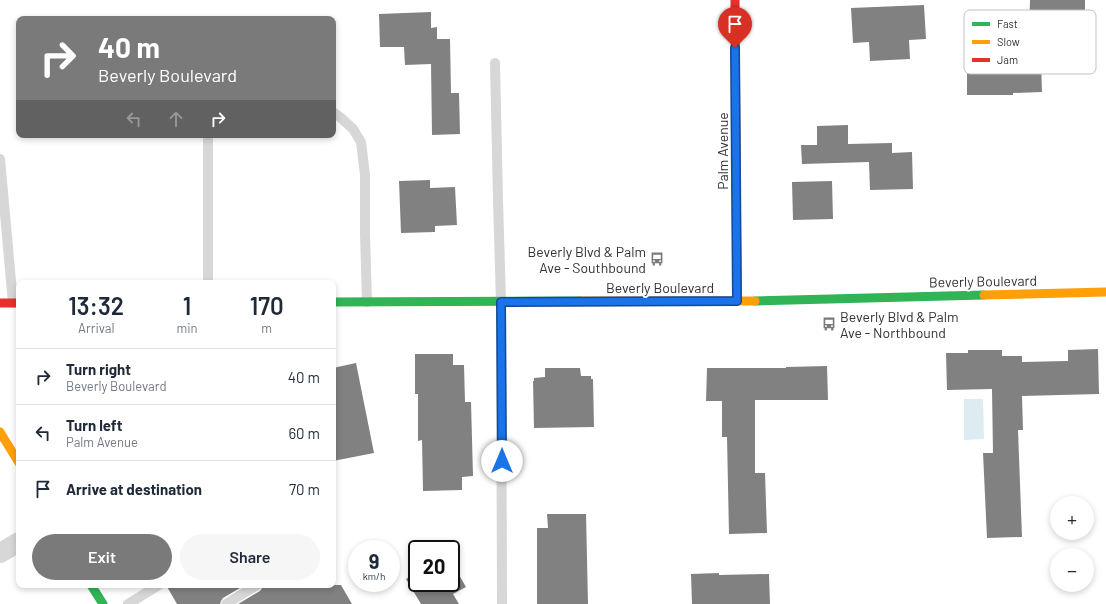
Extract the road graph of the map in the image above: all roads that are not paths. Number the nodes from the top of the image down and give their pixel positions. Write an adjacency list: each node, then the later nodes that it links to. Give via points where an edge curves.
1 (735, 0): 9 (main road, Palm Avenue)
2 (495, 63): 12 (lane)
3 (336, 114): 11 (lane, via 353,129 361,142 365,175)
4 (208, 138): 7 (lane)
5 (0, 160): 6 (lane)
6 (4, 244): 14 (lane)
7 (208, 280)
8 (1106, 292): 9 (main road, Beverly Boulevard)
9 (737, 301): 12 (main road, Beverly Boulevard)
10 (336, 302): 11 (main road, Beverly Boulevard)
11 (368, 302): 12 (main road, Beverly Boulevard)
12 (501, 302): 25 (lane)
13 (0, 303): 14 (main road)
14 (16, 303)
15 (0, 432): 16 (main road, via 10,442)
16 (16, 456)
17 (16, 544): 18 (street)
18 (0, 553)
19 (93, 588): 22 (main road)
20 (154, 588): 23 (lane)
21 (252, 588): 24 (lane)
22 (103, 604)
23 (128, 604)
24 (226, 604)
25 (502, 604)

